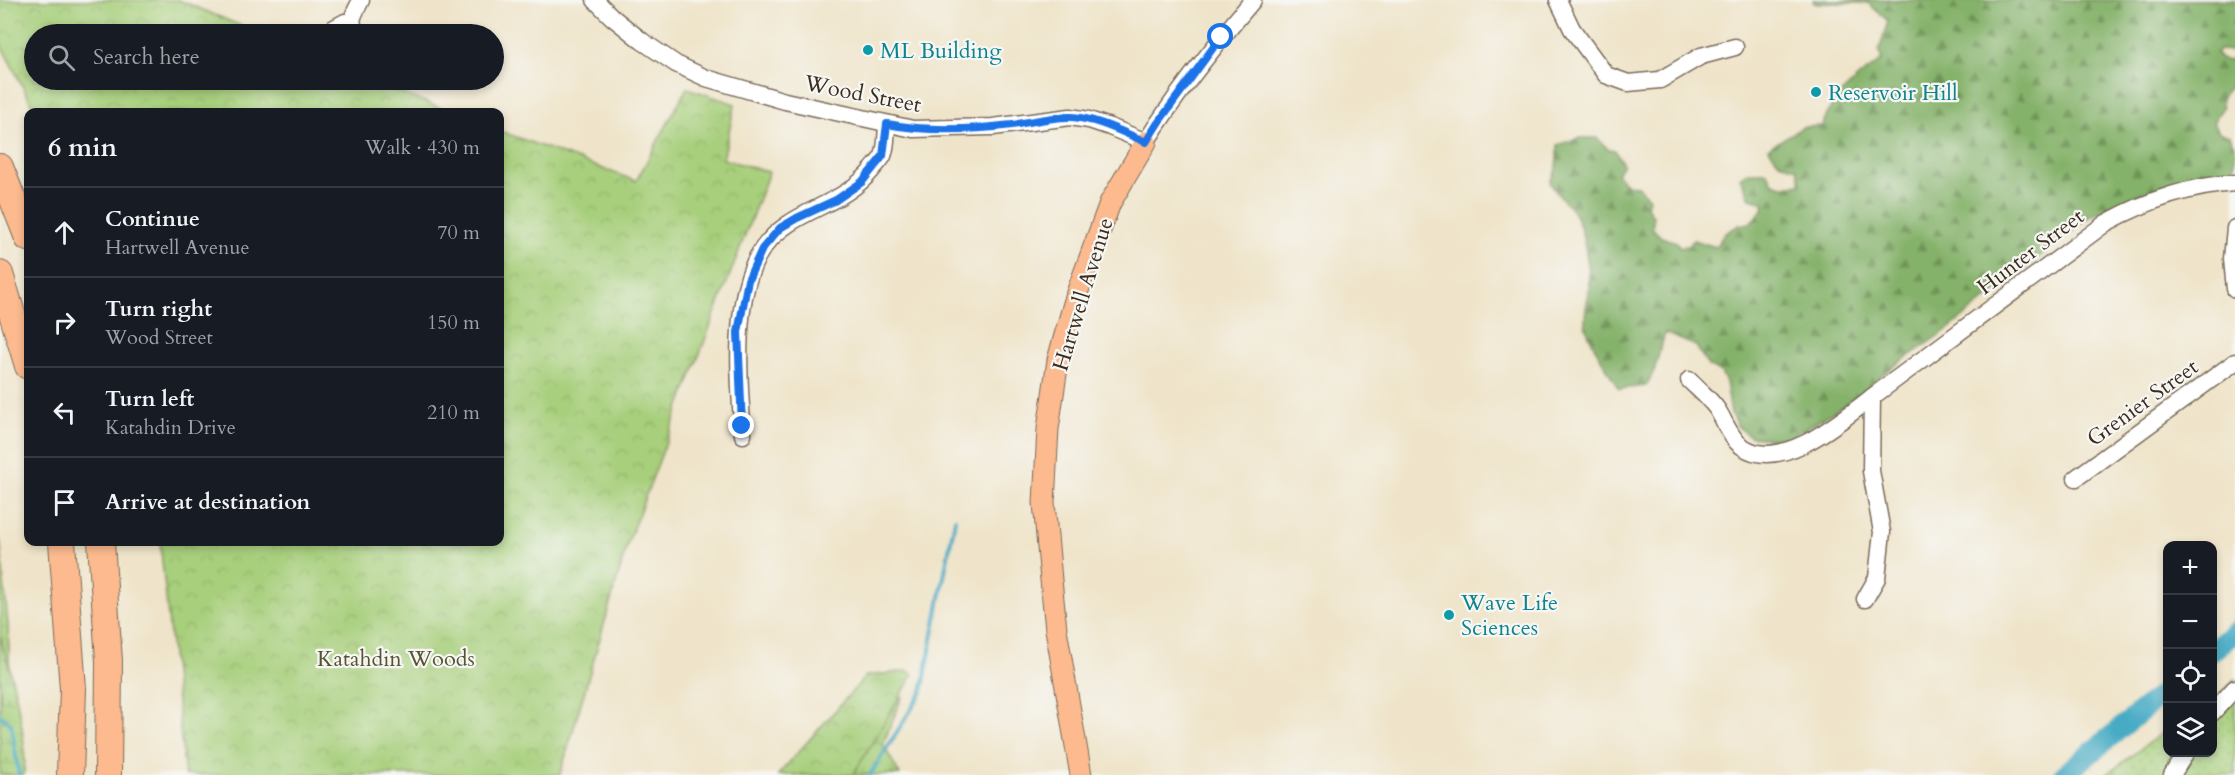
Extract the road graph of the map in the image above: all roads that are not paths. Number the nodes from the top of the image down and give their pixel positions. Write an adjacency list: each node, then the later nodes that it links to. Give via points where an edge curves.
1 (361, 0): 5 (street)
2 (595, 0): 7 (street, Wood Street, via 642,41 706,78)
3 (1253, 0): 8 (street, Hartwell Avenue, via 1221,37)
4 (1558, 0): 6 (street, via 1572,29 1606,75 1628,83 1660,80 1701,56)
5 (355, 24)
6 (1736, 46)
7 (887, 124): 8 (street, Wood Street, via 913,129 955,129 1070,117 1089,120); 19 (street, via 883,156 862,182 780,228 762,249 748,280 738,332)
8 (1146, 142): 29 (main road, Hartwell Avenue, via 1110,203 1077,293 1058,360 1048,429 1044,504 1050,569)
9 (0, 167): 11 (highway)
10 (2235, 183): 18 (street, Hunter Street, via 2164,196 2106,223)
11 (24, 228)
12 (2235, 228): 14 (street)
13 (0, 274): 15 (highway)
14 (2235, 289)
15 (24, 353)
16 (2235, 362): 20 (street, Grenier Street)
17 (1689, 380): 18 (street, Hunter Street, via 1717,408 1742,447 1765,455 1798,448)
18 (1872, 397): 23 (street, via 1871,471 1882,532 1876,578)
19 (743, 435)
20 (2076, 478)
21 (62, 546): 27 (highway, via 73,690)
22 (101, 546): 28 (highway, via 110,661)
23 (1865, 599)
24 (2235, 688): 25 (street)
25 (2217, 708)
26 (2183, 757): 30 (street)
27 (70, 775)
28 (108, 775)
29 (1081, 775)
30 (2172, 775)

